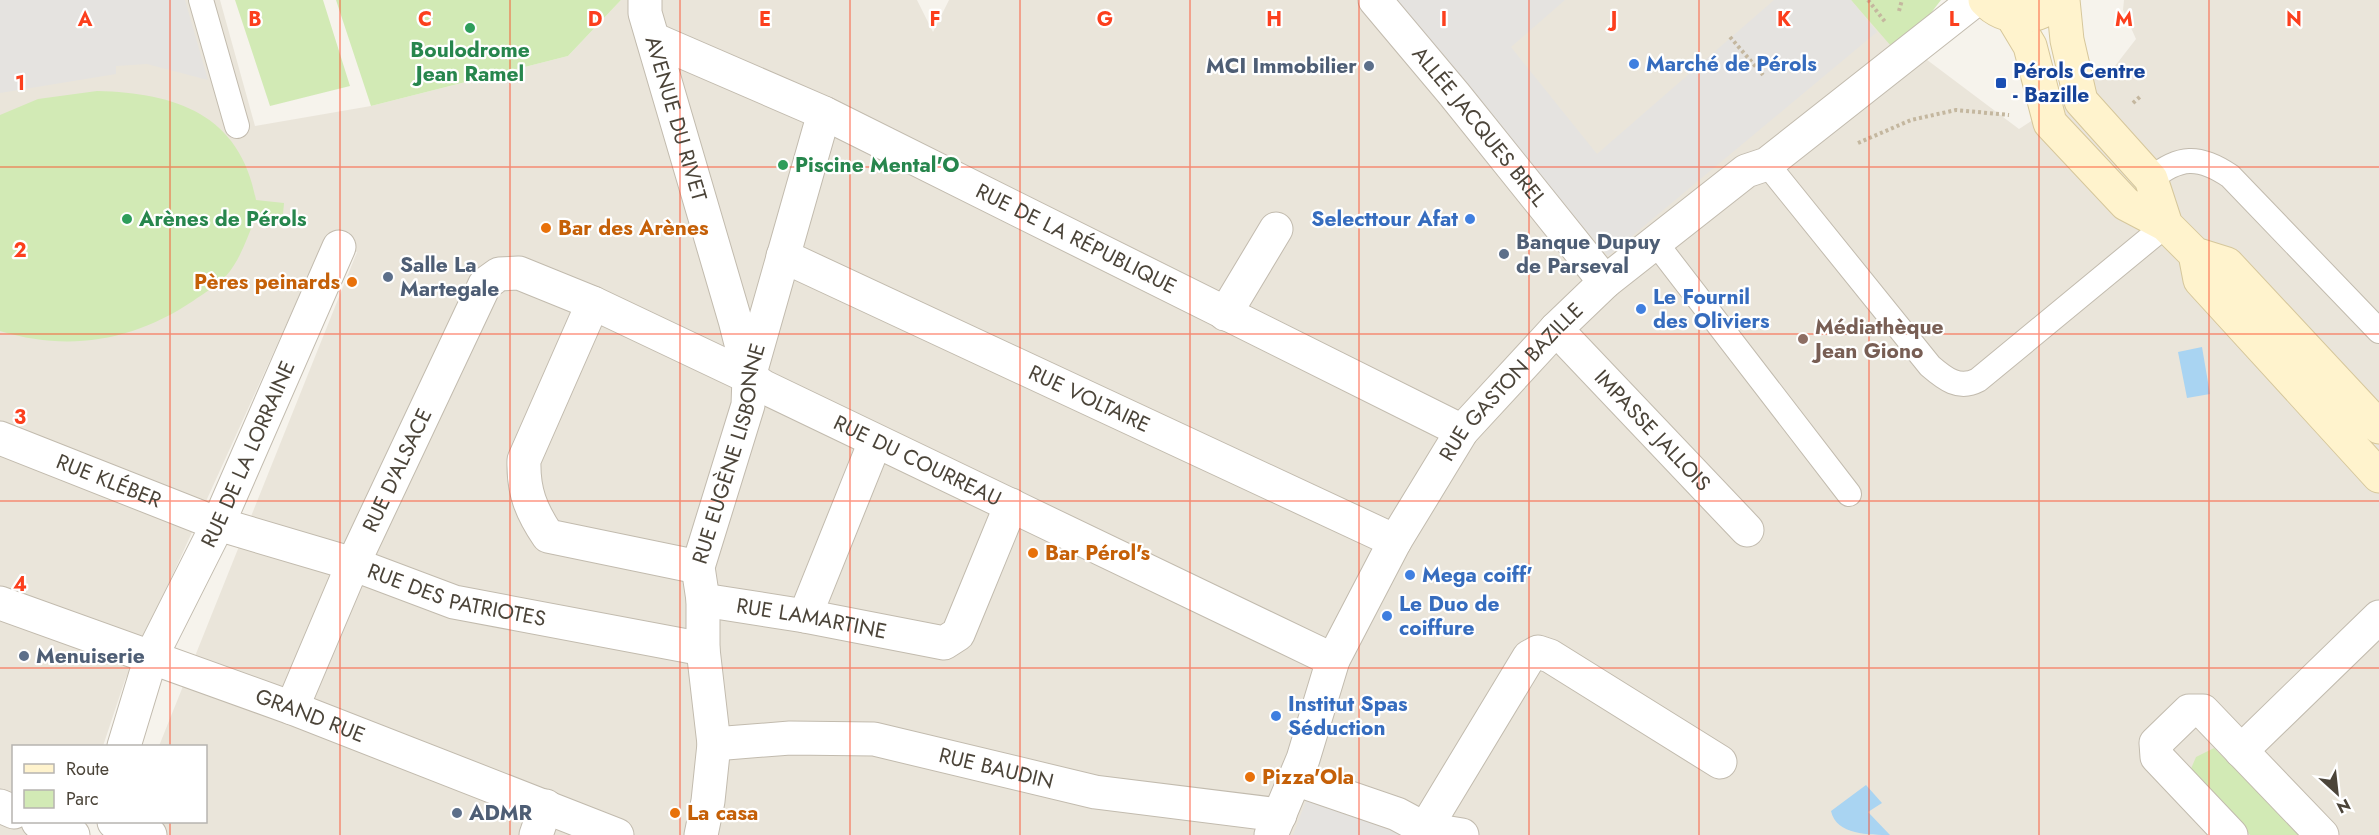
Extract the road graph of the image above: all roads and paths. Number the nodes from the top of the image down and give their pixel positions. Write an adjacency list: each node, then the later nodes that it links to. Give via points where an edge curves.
1 (201, 0): 15 (lane)
2 (645, 0): 10 (street, AVENUE DU RIVET)
3 (1375, 0): 26 (street, ALLÉE JACQUES BREL)
4 (1868, 0): 11 (path)
5 (1975, 0): 11 (street, RUE GASTON BAZILLE)
6 (2057, 0): 8 (main road, via 2041,13)
7 (2063, 0): 18 (main road, via 2067,40 2081,101)
8 (1999, 8): 19 (main road, via 2030,46 2050,123 2126,204)
9 (1730, 37): 12 (path)
10 (653, 39): 13 (street, RUE DE LA RÉPUBLIQUE); 31 (street, AVENUE DU RIVET)
11 (1899, 43): 16 (street, RUE GASTON BAZILLE)
12 (1762, 75)
13 (824, 113): 24 (street, RUE EUGÈNE LISBONNE); 28 (street, RUE DE LA RÉPUBLIQUE)
14 (2019, 115): 16 (path, via 1956,110 1911,120 1830,154)
15 (237, 126)
16 (1810, 129): 17 (street, RUE GASTON BAZILLE)
17 (1767, 164): 19 (lane, via 1930,366 1957,385 1978,380); 21 (street, RUE GASTON BAZILLE, via 1746,171)
18 (2151, 179): 19 (main road); 30 (lane, via 2171,163 2180,161 2216,166)
19 (2166, 225): 23 (main road)
20 (1276, 229): 28 (street)
21 (1655, 242): 26 (street, RUE GASTON BAZILLE); 37 (lane)
22 (339, 247): 39 (street, RUE DE LA LORRAINE)
23 (2195, 254): 32 (main road, via 2228,264); 36 (main road, via 2200,280)
24 (783, 256): 31 (street, RUE EUGÈNE LISBONNE); 41 (street, RUE VOLTAIRE)
25 (499, 274): 27 (street, RUE DU COURREAU, via 519,273); 42 (street, RUE D'ALSACE, via 485,284)
26 (1605, 282): 29 (street, RUE GASTON BAZILLE)
27 (593, 303): 31 (street, RUE DU COURREAU); 43 (street, via 524,460 531,511 548,536)
28 (1225, 314): 33 (street, RUE DE LA RÉPUBLIQUE)
29 (1556, 329): 33 (street, RUE GASTON BAZILLE); 40 (street, IMPASSE JALLOIS)
30 (2379, 331)
31 (749, 377): 35 (street, RUE DU COURREAU); 43 (street, RUE EUGÈNE LISBONNE, via 748,405)
32 (2379, 427)
33 (1462, 431): 41 (street, RUE GASTON BAZILLE)
34 (0, 438): 39 (street, RUE KLÉBER)
35 (875, 442): 38 (street, RUE DU COURREAU); 46 (street)
36 (2379, 476)
37 (1849, 494)
38 (1011, 505): 46 (street, RUE LAMARTINE, via 958,634 944,643); 50 (street, RUE DU COURREAU)
39 (218, 524): 42 (street, RUE DES PATRIOTES); 49 (street, RUE DE LA LORRAINE)
40 (1747, 530)
41 (1395, 542): 50 (street, RUE GASTON BAZILLE)
42 (353, 564): 48 (street, RUE DES PATRIOTES, via 454,602); 51 (street, RUE D'ALSACE)
43 (698, 567): 44 (street, RUE EUGÈNE LISBONNE)
44 (703, 600): 46 (street, RUE LAMARTINE); 48 (street, RUE EUGÈNE LISBONNE)
45 (0, 603): 49 (street, GRAND RUE)
46 (805, 616)
47 (2379, 618): 54 (street)
48 (703, 649): 52 (street, RUE EUGÈNE LISBONNE)
49 (151, 657): 51 (street, GRAND RUE); 53 (street, RUE DE LA LORRAINE)
50 (1333, 660): 56 (street, RUE GASTON BAZILLE)
51 (292, 708): 57 (street, GRAND RUE)
52 (714, 744): 61 (street, RUE BAUDIN, via 790,738 874,739); 65 (street, RUE EUGÈNE LISBONNE)
53 (125, 745)
54 (2241, 751): 67 (street, via 2203,711 2188,711 2156,742 2157,757); 68 (street)
55 (1720, 762): 60 (street, via 1538,652 1529,657)
56 (1295, 779): 60 (street, via 1397,814); 61 (street, RUE GASTON BAZILLE)
57 (541, 821): 64 (street, GRAND RUE)
58 (41, 823): 62 (street)
59 (117, 823): 63 (street)
60 (1425, 829): 66 (street)
61 (1274, 830)
62 (73, 835)
63 (150, 835)
64 (617, 835)
65 (702, 835)
66 (1462, 835)
67 (2231, 835)
68 (2322, 835)

